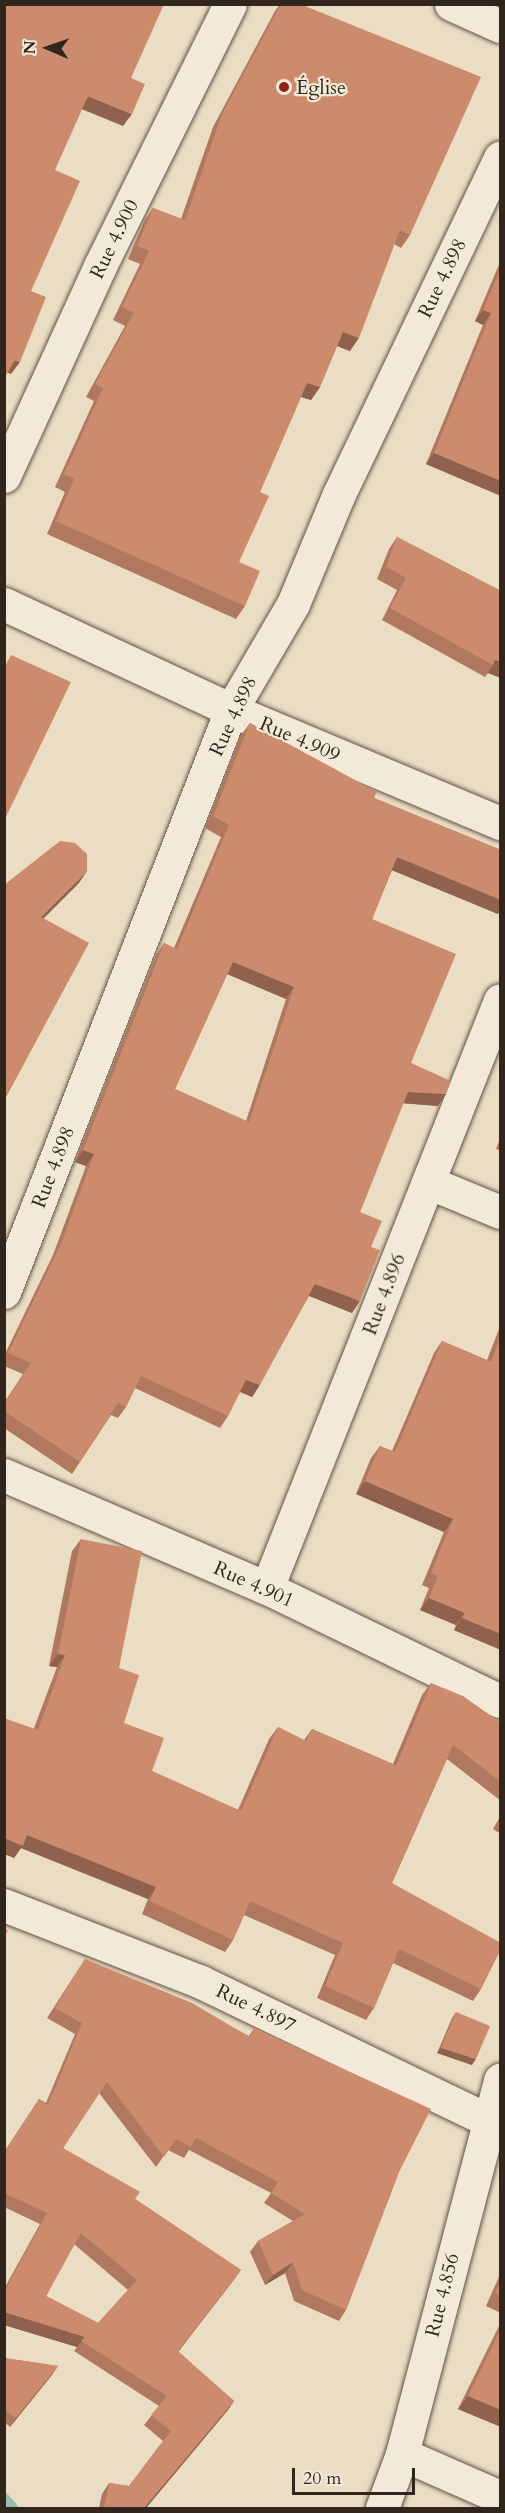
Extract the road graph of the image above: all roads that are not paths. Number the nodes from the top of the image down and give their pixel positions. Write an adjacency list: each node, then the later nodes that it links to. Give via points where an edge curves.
1 (230, 4): 5 (street, Rue 4.900, via 100,266)
2 (451, 4): 3 (street)
3 (501, 26)
4 (501, 158): 7 (street, Rue 4.898, via 339,494 293,604)
5 (4, 476)
6 (4, 604): 7 (street, Rue 4.909)
7 (231, 710): 8 (street, Rue 4.909); 12 (street, Rue 4.898)
8 (501, 823)
9 (501, 1000): 10 (street, Rue 4.896)
10 (428, 1182): 11 (street); 14 (street, Rue 4.896)
11 (501, 1212)
12 (4, 1292)
13 (4, 1475): 14 (street, Rue 4.901)
14 (267, 1588): 15 (street, Rue 4.901)
15 (501, 1701)
16 (4, 1905): 18 (street, Rue 4.897, via 201,1982)
17 (501, 2080): 18 (street, Rue 4.856)
18 (493, 2123): 19 (street, Rue 4.856)
19 (402, 2454): 20 (street); 21 (street, Rue 4.856)
20 (501, 2497)
21 (382, 2508)

